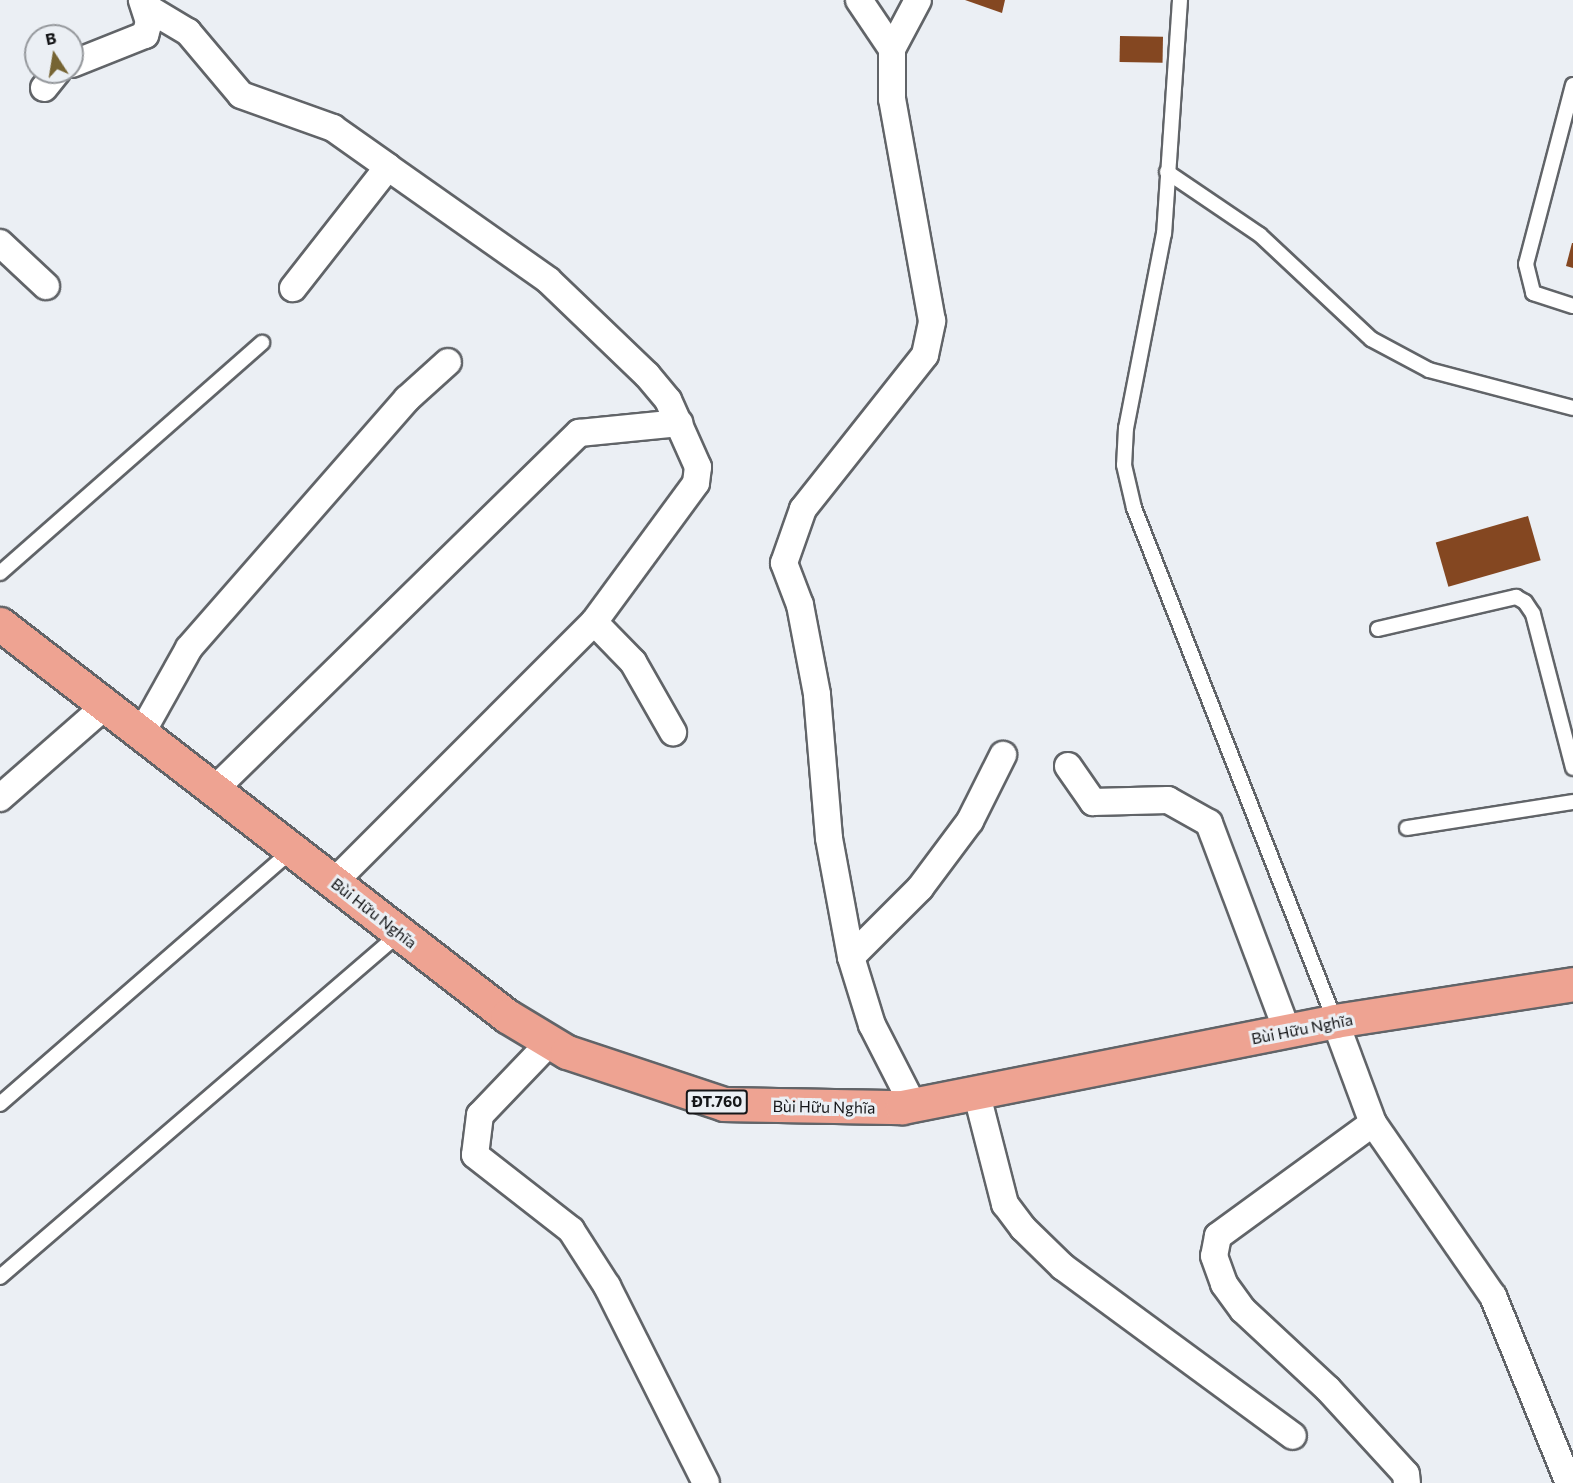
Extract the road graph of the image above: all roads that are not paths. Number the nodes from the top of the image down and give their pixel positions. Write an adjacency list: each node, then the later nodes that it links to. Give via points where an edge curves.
1 (859, 0): 5 (street)
2 (918, 0): 5 (street)
3 (1180, 0): 9 (lane)
4 (144, 3): 6 (street, via 145,35); 8 (street, via 188,32 241,95 333,128)
5 (892, 49): 35 (street, via 892,99 932,321 926,355 803,509 784,563 800,605 817,694 829,838)
6 (84, 59)
7 (1573, 85): 13 (lane, via 1526,264 1533,293)
8 (388, 167): 12 (street); 17 (street, via 548,280 647,375)
9 (1167, 172): 16 (lane, via 1260,235 1371,339 1429,370); 37 (lane, via 1164,233 1126,428 1124,465 1134,508)
10 (0, 243): 11 (street)
11 (46, 285)
12 (293, 288)
13 (1573, 306)
14 (262, 343): 18 (lane)
15 (448, 362): 24 (street, via 407,399 189,648)
16 (1573, 408)
17 (680, 423): 19 (street, via 698,466 696,483); 28 (street, via 579,433)
18 (0, 573)
19 (594, 622): 23 (street, via 633,662); 33 (street)
20 (0, 624): 22 (main road, Bùi Hữu Nghĩa / ĐT.760)
21 (1378, 629): 27 (lane, via 1506,599 1525,602 1533,614)
22 (105, 706): 24 (main road, Bùi Hữu Nghĩa / ĐT.760); 29 (street)
23 (673, 732)
24 (141, 734): 28 (main road, Bùi Hữu Nghĩa / ĐT.760)
25 (1003, 755): 35 (street, via 970,821 939,863)
26 (1068, 766): 38 (street, via 1093,802 1168,800 1209,823)
27 (1573, 768)
28 (214, 790): 32 (main road, Bùi Hữu Nghĩa / ĐT.760)
29 (0, 798)
30 (1573, 802): 31 (lane)
31 (1407, 828)
32 (292, 850): 33 (main road, Bùi Hữu Nghĩa / ĐT.760); 41 (lane)
33 (334, 882): 34 (main road, Bùi Hữu Nghĩa / ĐT.760)
34 (400, 933): 39 (main road, Bùi Hữu Nghĩa / ĐT.760, via 507,1016); 44 (lane)
35 (851, 957): 42 (street, via 872,1025)
36 (1573, 984): 37 (main road, Bùi Hữu Nghĩa / ĐT.760)
37 (1335, 1021): 38 (main road, Bùi Hữu Nghĩa / ĐT.760); 43 (street)
38 (1287, 1031): 40 (main road, Bùi Hữu Nghĩa / ĐT.760)
39 (550, 1042): 42 (main road, Bùi Hữu Nghĩa / ĐT.760, via 654,1084 724,1104); 46 (street, via 480,1115 475,1155 571,1230 608,1286)
40 (977, 1095): 42 (main road, Bùi Hữu Nghĩa / ĐT.760); 45 (street, via 1005,1204 1023,1228 1063,1267)
41 (0, 1104)
42 (913, 1105)
43 (1373, 1123): 47 (street, via 1218,1236 1215,1256 1224,1284 1243,1310 1328,1389 1406,1474); 48 (street, via 1493,1296)
44 (0, 1277)
45 (1293, 1436)
46 (706, 1483)
47 (1407, 1483)
48 (1569, 1483)

